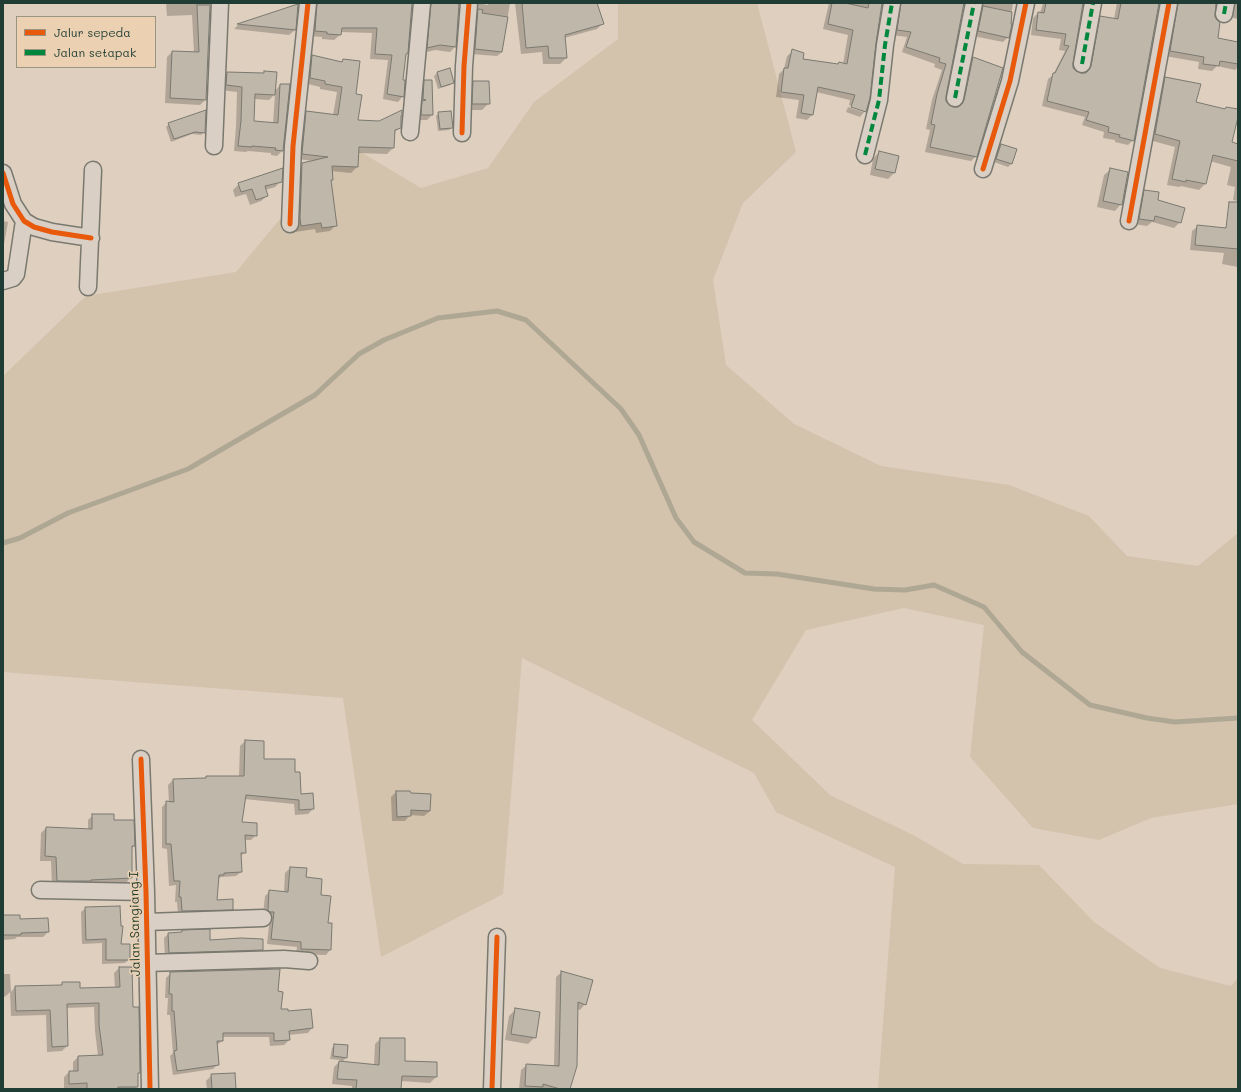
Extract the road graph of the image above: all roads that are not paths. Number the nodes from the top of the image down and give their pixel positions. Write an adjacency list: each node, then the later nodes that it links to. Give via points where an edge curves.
1 (220, 3): 14 (street)
2 (308, 3): 22 (street, via 293,146)
3 (422, 3): 12 (street)
4 (469, 3): 13 (street)
5 (892, 3): 15 (street, via 879,100)
6 (974, 3): 11 (street)
7 (1026, 3): 16 (street, via 1010,81)
8 (1093, 3): 10 (street)
9 (1169, 3): 21 (street)
10 (1082, 64)
11 (955, 98)
12 (410, 132)
13 (462, 134)
14 (214, 146)
15 (865, 155)
16 (983, 169)
17 (93, 170): 23 (street)
18 (3, 173): 19 (street)
19 (8, 204): 20 (street)
20 (24, 221): 23 (street, via 52,232); 24 (street, via 16,274)
21 (1129, 221)
22 (290, 224)
23 (91, 238): 25 (street)
24 (3, 281)
25 (88, 287)
26 (141, 759): 28 (street, Jalan Sangiang I)
27 (40, 890): 28 (street)
28 (146, 892): 30 (street, Jalan Sangiang I)
29 (263, 918): 30 (street)
30 (146, 922): 33 (street, Jalan Sangiang I)
31 (497, 937): 35 (street)
32 (309, 961): 33 (street, via 284,959)
33 (146, 963): 34 (street, Jalan Sangiang I)
34 (150, 1089)
35 (492, 1089)

